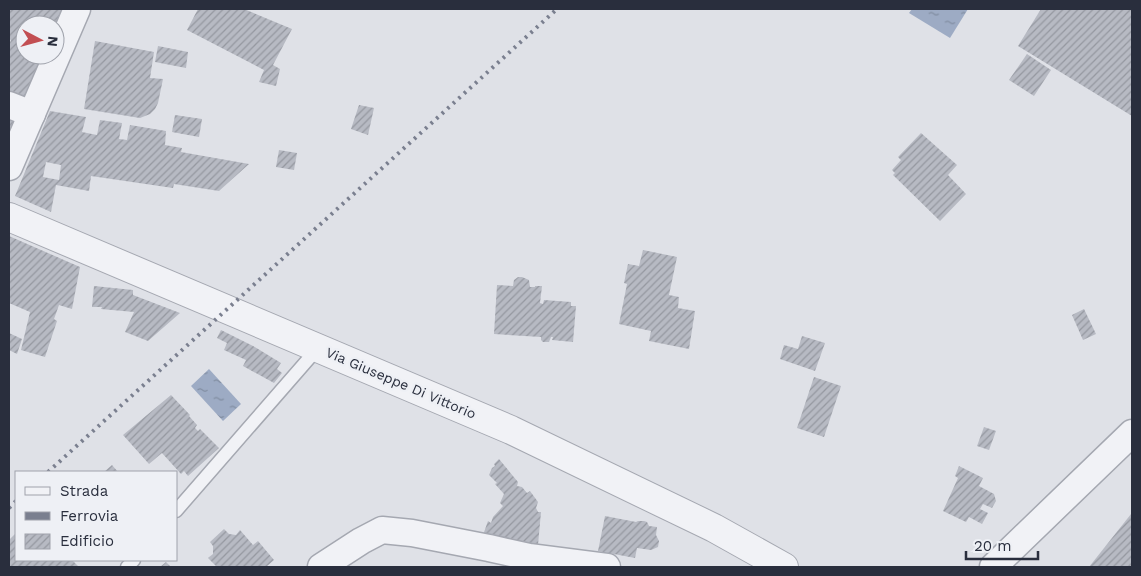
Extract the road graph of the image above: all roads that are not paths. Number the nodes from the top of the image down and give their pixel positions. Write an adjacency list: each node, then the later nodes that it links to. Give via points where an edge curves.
1 (77, 9): 2 (street)
2 (20, 109): 3 (street)
3 (9, 168)
4 (9, 217): 5 (street, Via Giuseppe Di Vittorio)
5 (318, 348): 7 (lane); 10 (street, Via Giuseppe Di Vittorio, via 511,430 714,528)
6 (1132, 433): 11 (street)
7 (178, 509)
8 (320, 567): 9 (street, via 382,530 530,557)
9 (607, 567)
10 (784, 567)
11 (993, 567)

